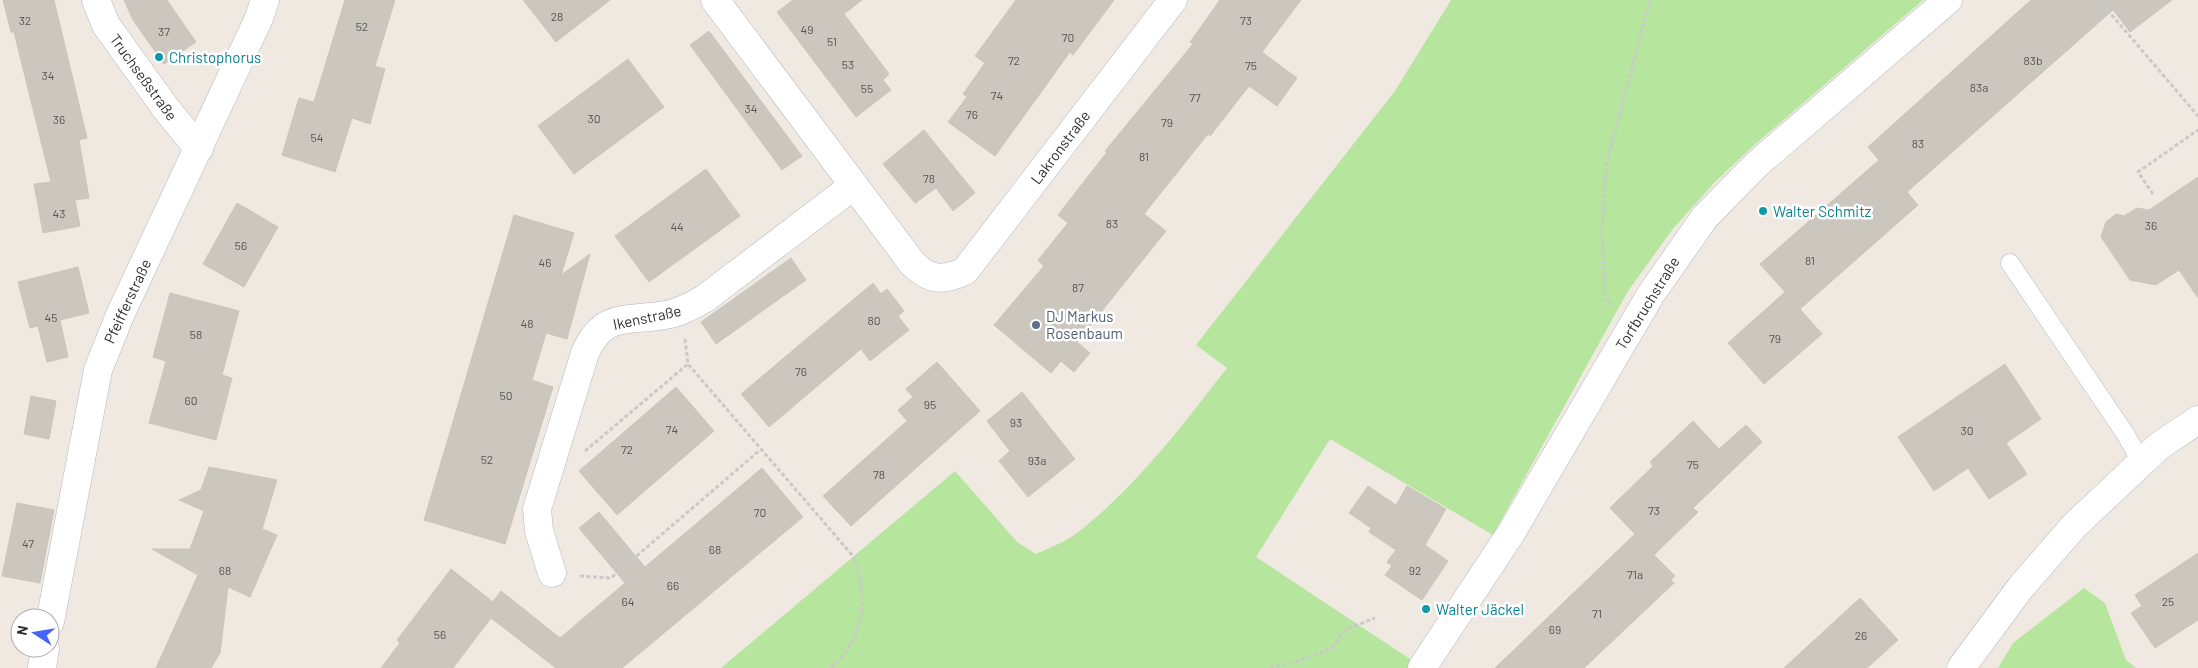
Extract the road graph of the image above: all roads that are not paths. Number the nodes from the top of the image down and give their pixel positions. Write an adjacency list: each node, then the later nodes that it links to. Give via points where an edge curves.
1 (96, 0): 6 (street, Truchseßstraße, via 106,25)
2 (264, 0): 6 (street, Pfeifferstraße, via 259,18)
3 (715, 0): 7 (street)
4 (1173, 0): 7 (street, Lakronstraße, via 965,271 950,278 923,274)
5 (1948, 0): 13 (street, Torfbruchstraße, via 1757,164 1706,217 1680,250 1511,533)
6 (199, 149): 12 (street, Pfeifferstraße, via 120,315 98,370)
7 (853, 186): 11 (street, Ikenstraße, via 704,299 682,311 666,315 613,321 592,336 537,509 538,531)
8 (2010, 263): 10 (lane, via 2126,435)
9 (2198, 420): 10 (street, via 2160,446)
10 (2142, 464): 14 (street, via 2074,526 2021,587)
11 (552, 573)
12 (53, 608)
13 (1422, 668)
14 (1961, 668)

